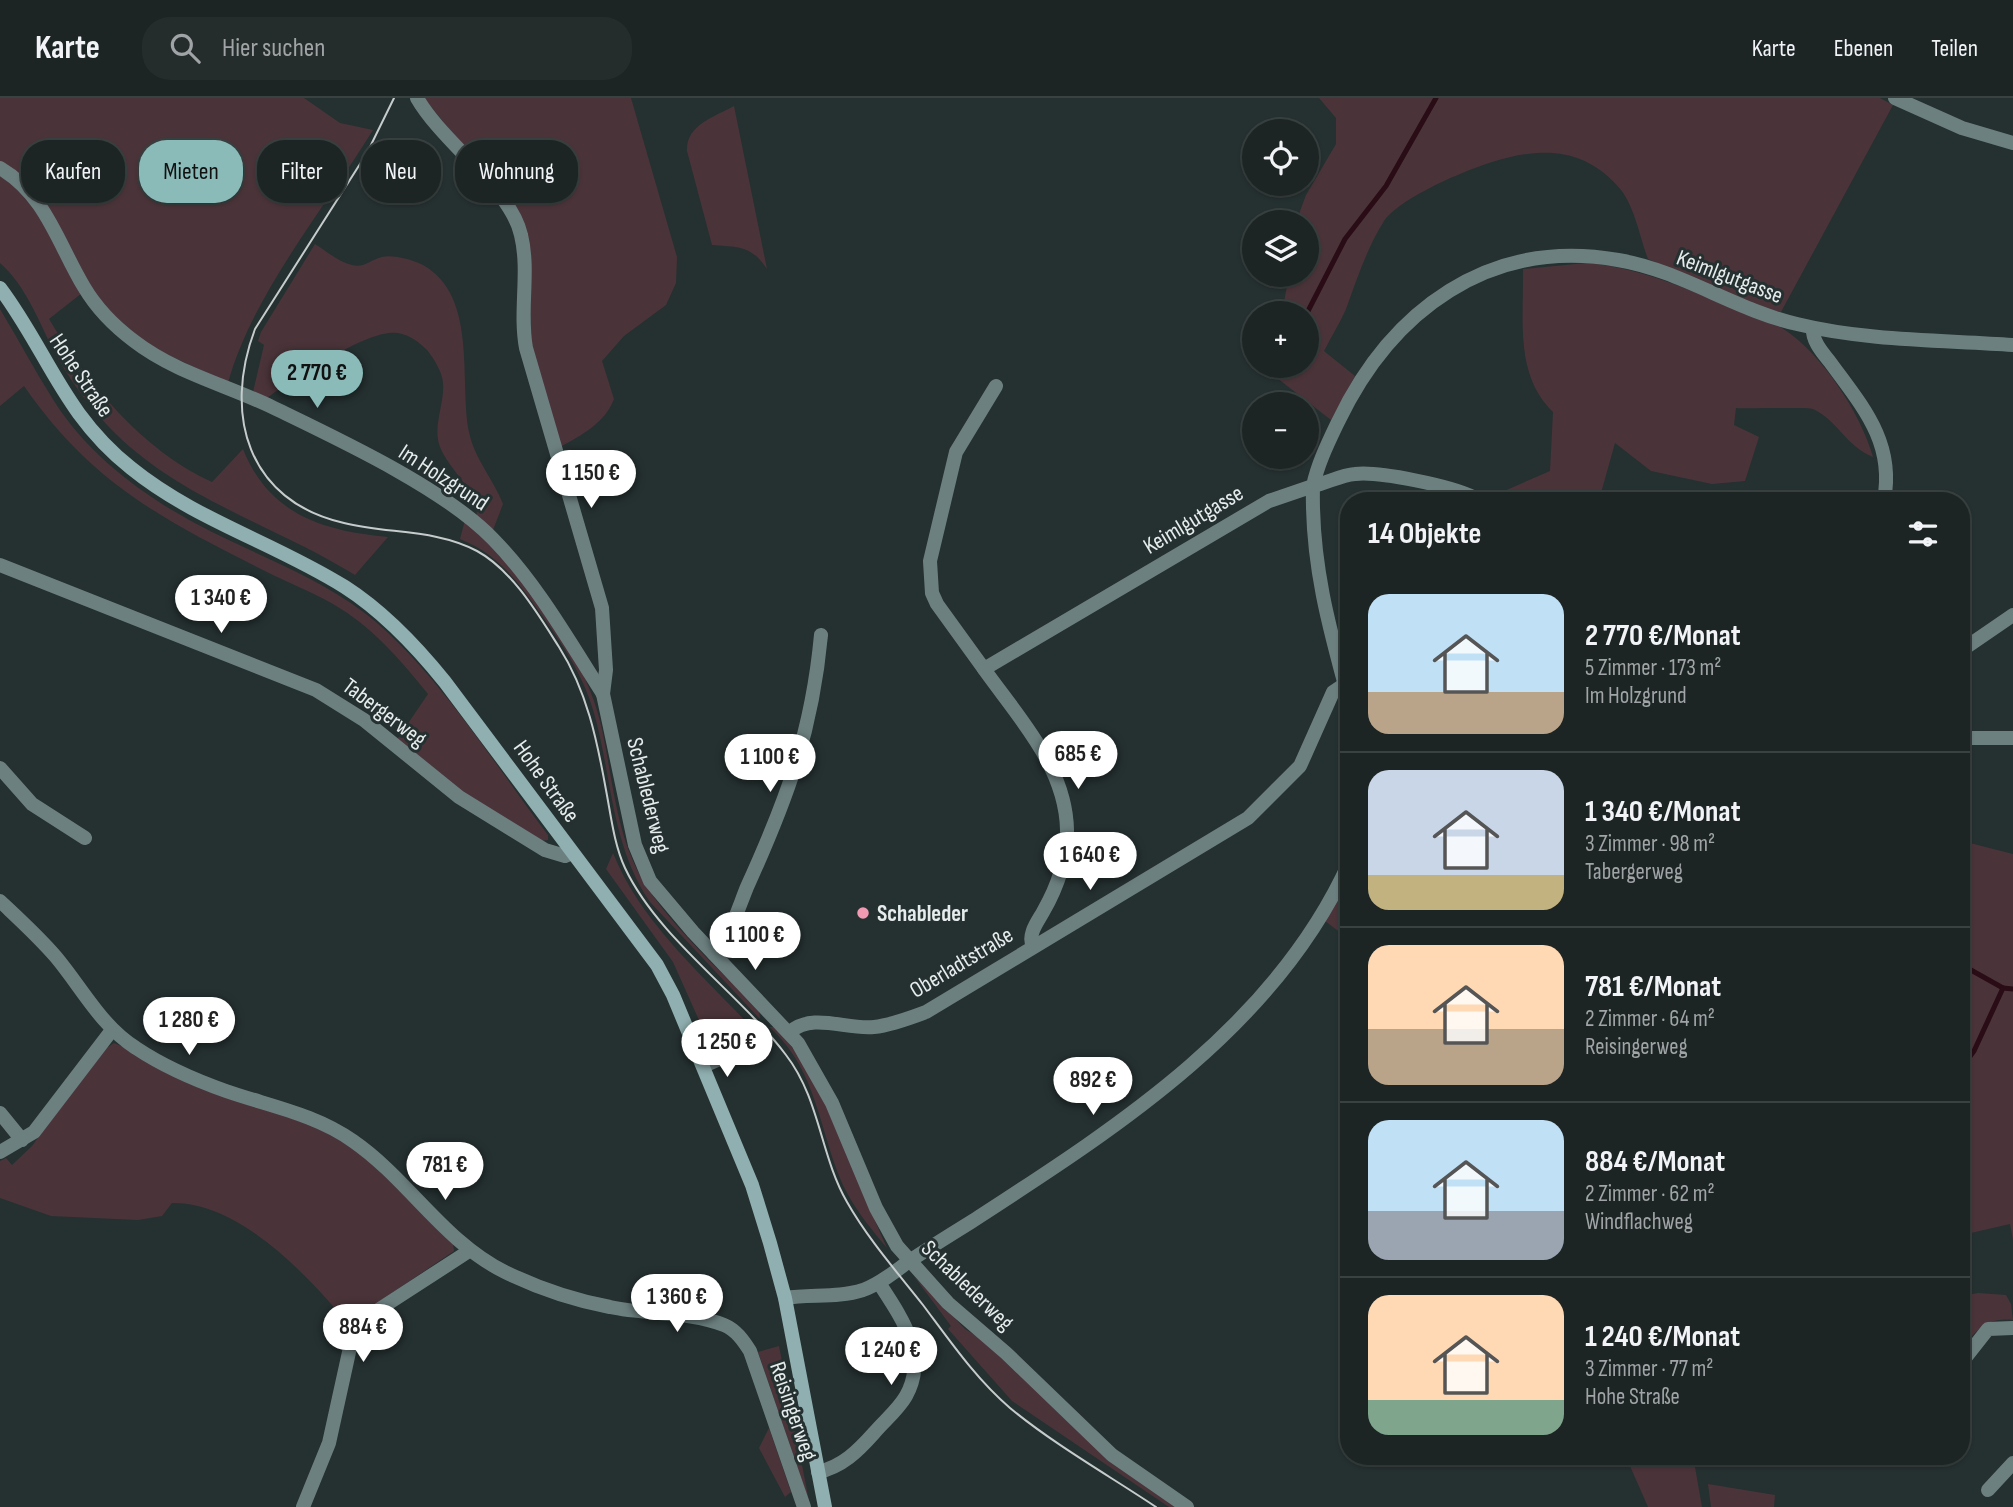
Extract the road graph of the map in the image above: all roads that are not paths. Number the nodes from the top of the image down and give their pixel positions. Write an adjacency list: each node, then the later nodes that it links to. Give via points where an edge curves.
1 (416, 98): 19 (street, Schablederweg, via 499,195 521,233 522,329 602,608)
2 (1895, 98): 3 (street, via 1965,130)
3 (2013, 143)
4 (0, 169): 19 (street, Im Holzgrund, via 33,196 95,304 135,343 346,445 476,523 533,587)
5 (0, 288): 24 (main road, Hohe Straße, via 60,390 102,443 180,502 316,570 376,610 445,682)
6 (1813, 328): 7 (street, Keimlgutgasse); 9 (street, Keimlgutgasse, via 1775,319 1616,259 1546,258 1486,272 1438,296 1396,333 1346,406); 11 (street, via 1818,346 1879,432)
7 (2013, 345)
8 (996, 386): 17 (street, via 956,452 930,561 937,604)
9 (1313, 486): 10 (street, via 1345,475 1372,474); 16 (street, via 1317,577); 17 (street, Keimlgutgasse, via 1269,501)
10 (1459, 492)
11 (1885, 492)
12 (0, 565): 24 (street, Tabergerweg, via 316,690 364,720 459,797 545,850 565,856)
13 (2013, 615): 15 (street)
14 (821, 635): 28 (street, via 812,704 786,800)
15 (1970, 645)
16 (1340, 665)
17 (984, 669): 27 (street, Oberladtstraße, via 1049,762 1064,808 1067,828 1061,874 1032,933)
18 (1340, 687): 27 (street, Oberladtstraße, via 1333,692 1300,766 1248,818)
19 (603, 694): 28 (street, Schablederweg, via 641,863 664,899)
20 (1970, 738): 21 (street)
21 (2013, 738)
22 (0, 768): 23 (street, via 32,804)
23 (85, 838)
24 (572, 853): 32 (main road, Hohe Straße, via 657,965)
25 (1340, 878): 37 (street, via 1295,955 1209,1050 1032,1183)
26 (0, 901): 29 (street, Reisingerweg, via 57,958)
27 (1033, 946): 30 (street, Oberladtstraße, via 926,1012 874,1027 808,1023)
28 (714, 954): 30 (street, Schablederweg, via 769,1018)
29 (112, 1030): 34 (street, via 34,1132); 36 (street, Reisingerweg, via 175,1070 297,1113 351,1139 397,1177)
30 (790, 1032): 37 (street, Schablederweg, via 814,1068 876,1208)
31 (756, 1033): 32 (lane)
32 (704, 1069): 39 (main road, Hohe Straße, via 752,1185)
33 (0, 1113): 34 (street)
34 (22, 1140): 35 (street)
35 (0, 1152)
36 (469, 1251): 45 (street, via 375,1312 353,1334 329,1443); 46 (street, Reisingerweg, via 562,1296 727,1326 750,1351)
37 (909, 1262): 38 (street); 48 (street, Schablederweg, via 947,1303 1112,1455)
38 (879, 1283): 39 (street, via 842,1295); 43 (street, via 914,1345 910,1389 865,1443 836,1468)
39 (785, 1298): 43 (main road, Hohe Straße)
40 (2013, 1328): 41 (street, via 1989,1329)
41 (1970, 1352)
42 (2013, 1463): 44 (street)
43 (818, 1472): 47 (main road, Hohe Straße)
44 (1988, 1490)
45 (303, 1507)
46 (804, 1507)
47 (825, 1507)
48 (1187, 1507)

